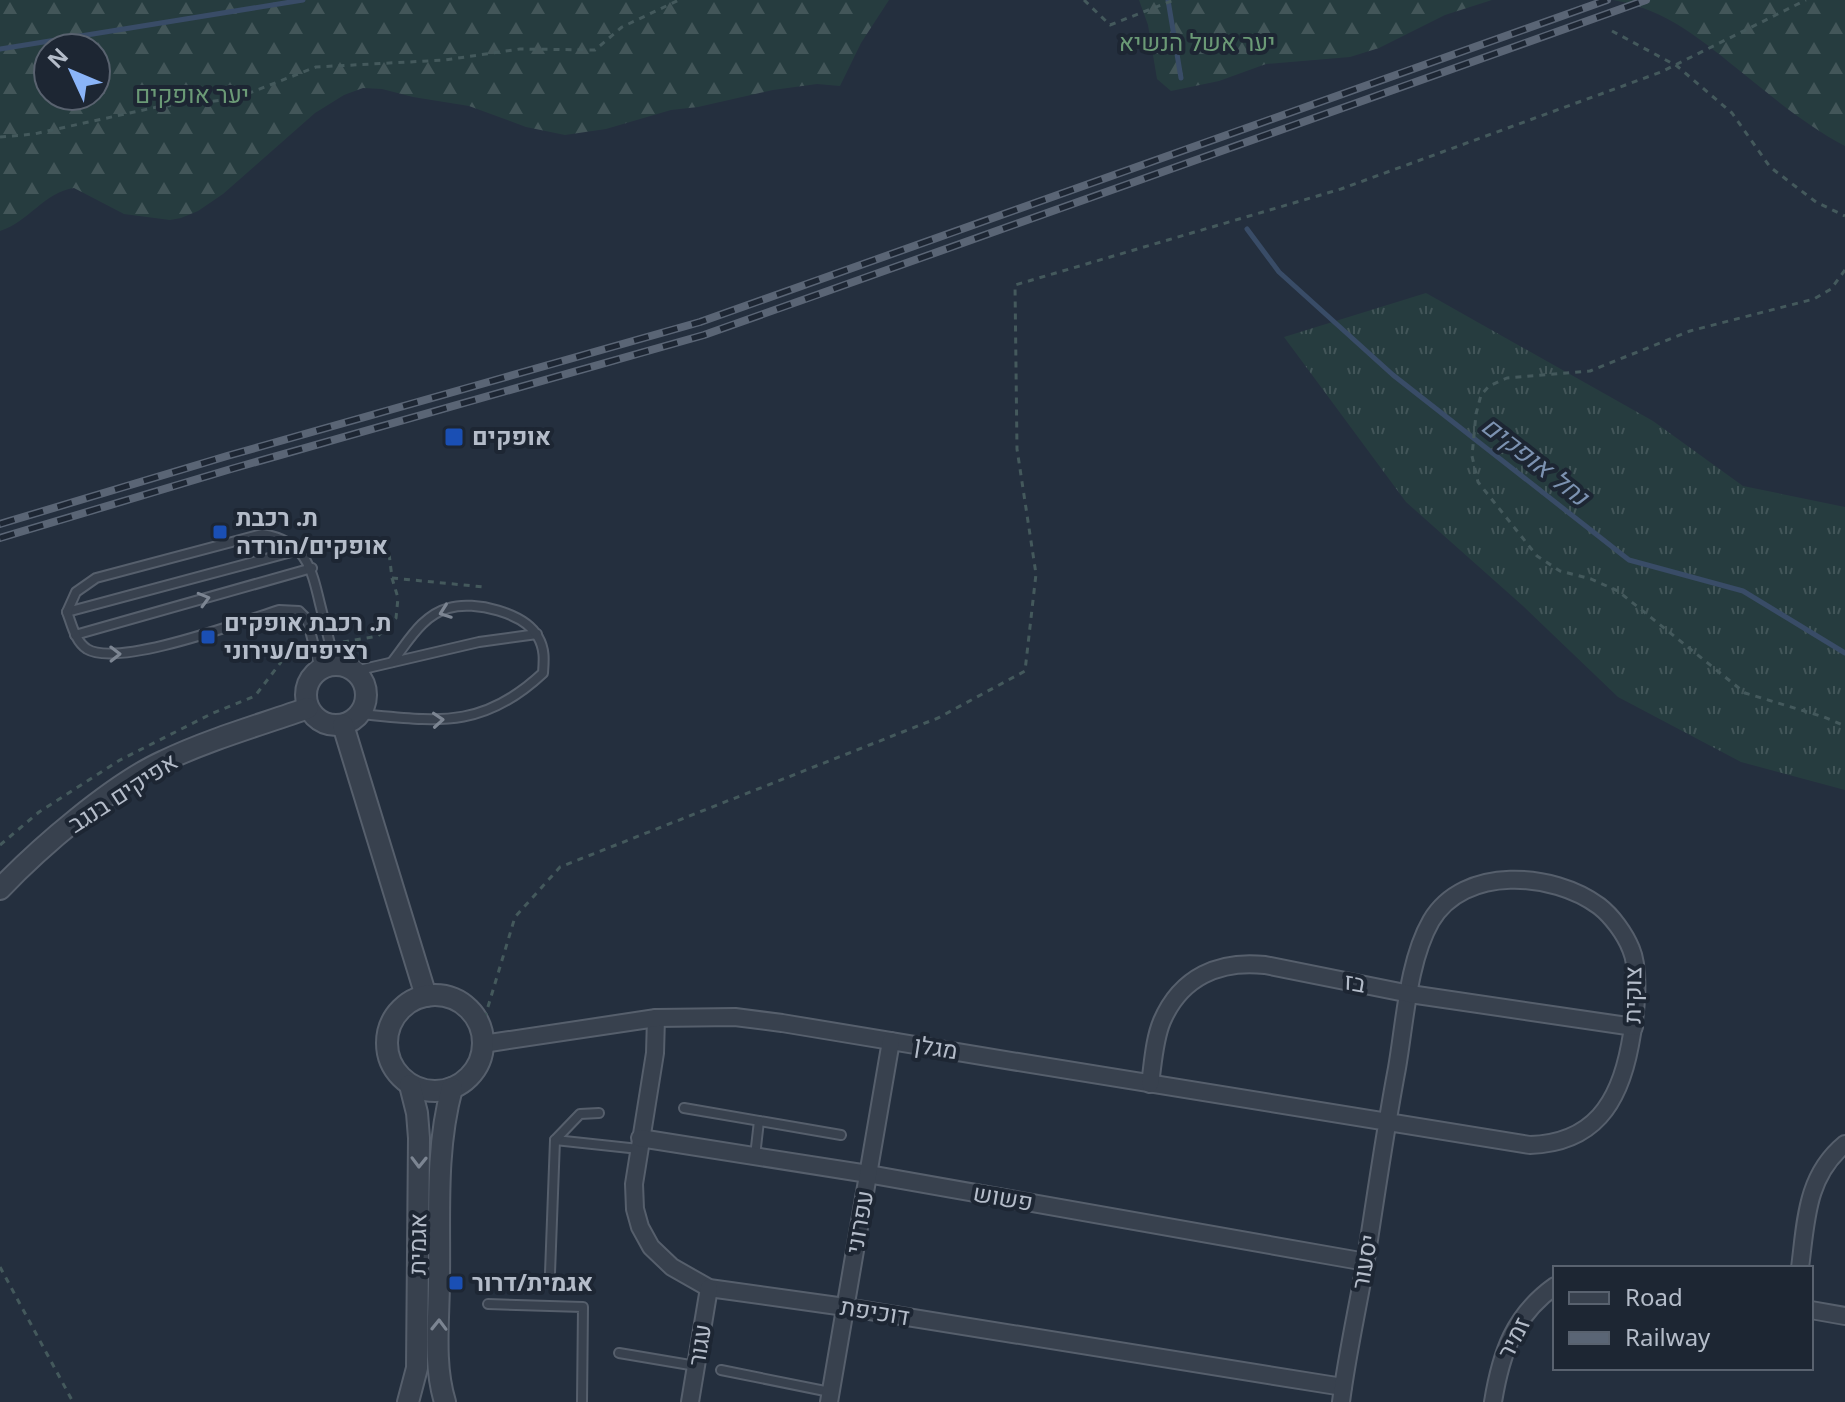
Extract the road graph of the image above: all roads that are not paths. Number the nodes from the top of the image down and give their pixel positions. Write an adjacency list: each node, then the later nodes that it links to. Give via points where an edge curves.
1 (299, 550): 2 (lane); 3 (lane); 3 (lane, via 279,536 262,534 96,578 76,592)
2 (312, 568): 5 (lane, one-way to 2); 6 (lane)
3 (67, 612): 5 (lane)
4 (537, 634): 7 (lane); 7 (lane, one-way to 7, via 513,615 449,607 425,620); 9 (lane, one-way to 4, via 442,721 504,703 543,673 545,654)
5 (75, 635): 6 (lane, one-way to 6, via 87,649 103,655 136,653 279,610 299,611)
6 (335, 662): 7 (lane); 8 (street, via 307,686); 9 (street, via 366,689)
7 (392, 662)
8 (308, 708): 10 (street, via 323,723); 11 (street, אפיקים בנגב, via 161,762 65,829)
9 (360, 714): 10 (street)
10 (343, 725): 13 (street)
11 (0, 889)
12 (1410, 994): 15 (street, בז); 15 (street, צוקית, via 1423,938 1442,906 1456,895 1505,879 1563,887 1601,907 1633,951); 18 (street, בז, via 1265,965 1221,966 1190,984 1174,1001 1162,1022); 24 (street, צוקית)
13 (426, 996): 16 (street, via 454,999 475,1017); 19 (street, via 399,1011 387,1040 393,1067)
14 (656, 1018): 16 (street, מגלן); 17 (street, מגלן, via 735,1017); 27 (street, דוכיפת)
15 (1634, 1027): 24 (street, צוקית, via 1617,1090 1605,1110 1572,1138 1530,1145)
16 (482, 1037): 20 (street, via 474,1071)
17 (891, 1041): 18 (street, מגלן); 30 (street, עפרוני)
18 (1150, 1084): 24 (street, מגלן)
19 (410, 1085): 20 (street, via 431,1091); 45 (street, אגמית, one-way to 45, via 419,1154 417,1368)
20 (452, 1088): 46 (street, אגמית, one-way to 20, via 438,1366 440,1165 442,1125)
21 (684, 1108): 23 (lane)
22 (599, 1113): 26 (lane, via 580,1114)
23 (759, 1121): 25 (lane); 29 (lane)
24 (1387, 1122): 31 (street, יסעור)
25 (841, 1135)
26 (555, 1140): 27 (lane); 33 (lane)
27 (639, 1143): 29 (street, פשוש); 35 (street, דוכיפת, via 634,1184 640,1227 672,1267)
28 (1845, 1144): 32 (street, via 1829,1157 1814,1183)
29 (755, 1156): 30 (street, פשוש)
30 (868, 1174): 31 (street, פשוש); 37 (street, עפרוני)
31 (1366, 1262): 43 (street, יסעור)
32 (1800, 1266)
33 (550, 1273)
34 (1553, 1287): 49 (street, זמיר, via 1537,1298 1514,1328)
35 (709, 1288): 37 (street, דוכיפת); 41 (street, עגור)
36 (488, 1304): 47 (lane, via 583,1307)
37 (845, 1307): 43 (street, דוכיפת); 44 (street, עפרוני)
38 (1813, 1310): 39 (street)
39 (1845, 1316)
40 (619, 1353): 41 (lane)
41 (696, 1366): 48 (street, עגור)
42 (721, 1370): 44 (lane)
43 (1342, 1395)
44 (830, 1397)
45 (408, 1402)
46 (445, 1402)
47 (582, 1402)
48 (690, 1402)
49 (1493, 1402)

